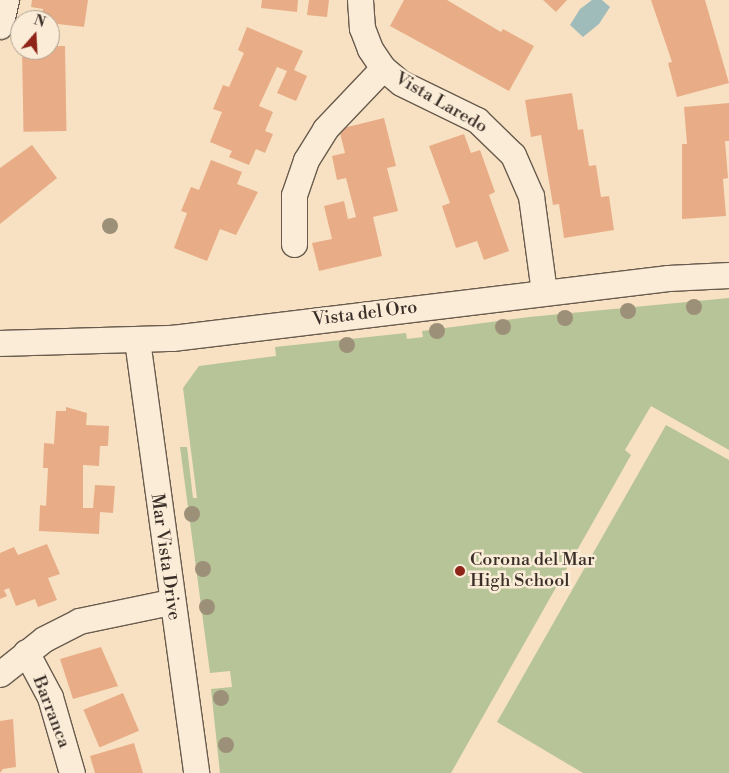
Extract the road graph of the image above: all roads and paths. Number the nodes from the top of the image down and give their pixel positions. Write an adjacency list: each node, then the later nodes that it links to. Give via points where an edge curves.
1 (6, 0): 3 (street)
2 (360, 0): 4 (street, Vista Laredo, via 362,28 370,49)
3 (0, 26)
4 (383, 68): 5 (street, via 325,129 306,160 294,194); 7 (street, Vista Laredo, via 401,83 477,120 513,155 531,196)
5 (294, 244)
6 (729, 275): 7 (street, Vista del Oro)
7 (544, 292): 8 (street, Vista del Oro)
8 (138, 340): 9 (street, Vista del Oro); 10 (street, Mar Vista Drive)
9 (0, 343)
10 (170, 602): 11 (street, via 79,621); 14 (street, Mar Vista Drive)
11 (26, 652): 12 (street); 13 (street, Barranca, via 50,697)
12 (0, 674)
13 (72, 773)
14 (196, 773)

